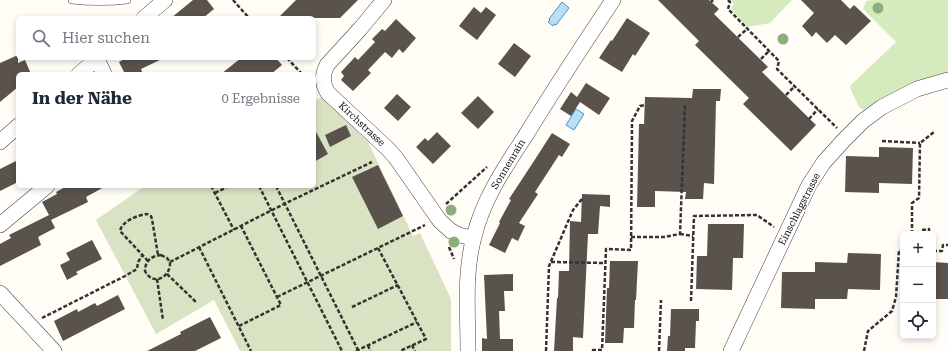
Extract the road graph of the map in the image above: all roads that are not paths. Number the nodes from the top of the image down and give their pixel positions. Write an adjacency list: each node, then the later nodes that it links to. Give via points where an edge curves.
1 (72, 0): 2 (lane)
2 (127, 0)
3 (165, 0): 6 (street)
4 (384, 0): 16 (street, Kirchstrasse, via 330,60 324,70 323,84 328,93 388,149 436,216 451,231)
5 (613, 0): 16 (street, Sonnenrain, via 504,169 482,210)
6 (146, 16)
7 (96, 60): 9 (street)
8 (97, 60): 10 (street)
9 (81, 72)
10 (103, 72)
11 (948, 80): 20 (street, Einschlagstrasse, via 917,89 882,107 863,121 824,162 809,185)
12 (16, 128): 13 (street)
13 (0, 142)
14 (45, 188): 15 (street)
15 (0, 225)
16 (473, 238): 19 (street, Sonnenrain, via 468,274)
17 (0, 293): 18 (street)
18 (54, 351)
19 (468, 351)
20 (731, 351)

